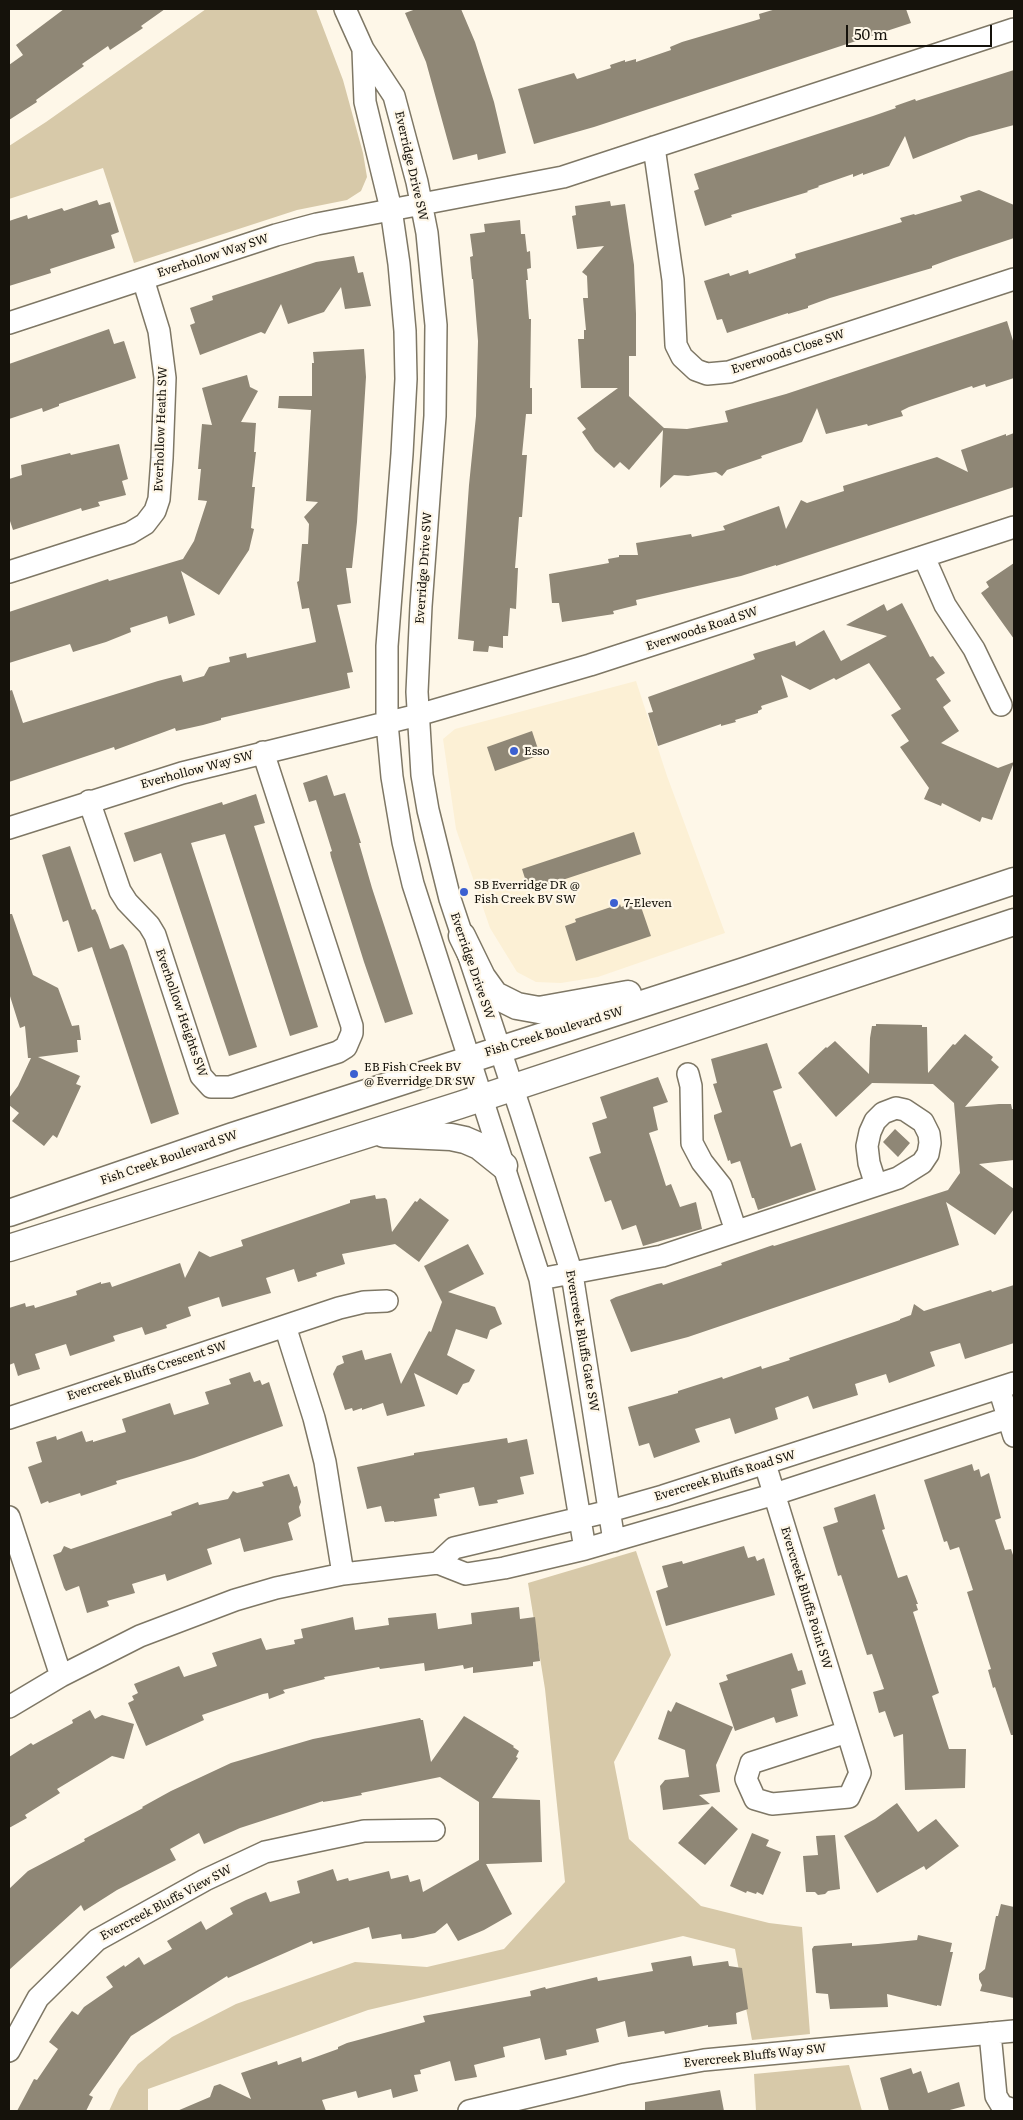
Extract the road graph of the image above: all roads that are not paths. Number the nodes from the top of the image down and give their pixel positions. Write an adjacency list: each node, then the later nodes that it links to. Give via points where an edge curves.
1 (345, 9): 3 (street, Everridge Drive SW)
2 (1014, 29): 4 (street)
3 (363, 50): 5 (street, Everridge Drive SW, via 394,96); 6 (street, Everridge Drive SW, via 365,102)
4 (654, 147): 5 (street, via 563,177); 8 (street, Everwoods Close SW, via 673,280 676,345 682,357 696,370 707,374 728,372)
5 (421, 204): 6 (street, Everhollow Way SW); 11 (street, Everridge Drive SW, via 436,325)
6 (391, 209): 7 (street, Everhollow Way SW, via 276,235); 10 (street, Everridge Drive SW, via 404,321 406,379)
7 (142, 279): 9 (street, Everhollow Way SW); 14 (street, Everhollow Heath SW, via 159,331 165,378 160,482 155,511 145,524 130,533)
8 (1014, 279)
9 (9, 322)
10 (402, 454): 11 (street); 17 (street, Everridge Drive SW, via 387,646)
11 (432, 456): 16 (street, Everridge Drive SW, via 417,661)
12 (1014, 528): 13 (street, Everwoods Road SW)
13 (924, 557): 15 (street, via 945,605 974,649); 16 (street, Everwoods Road SW, via 590,665)
14 (9, 572)
15 (1001, 705)
16 (418, 715): 17 (street, Everwoods Road SW); 23 (street, Everridge Drive SW, via 428,810 440,867)
17 (387, 723): 18 (street, Everhollow Way SW); 26 (street, Everridge Drive SW, via 392,777 413,884)
18 (263, 752): 19 (street, Everhollow Way SW); 19 (street, Everhollow Heights SW, via 352,1033 346,1047 338,1052 230,1087 211,1087 201,1076 155,935 120,891)
19 (89, 801): 20 (street, Everhollow Way SW)
20 (9, 828)
21 (1014, 881): 24 (main road, Fish Creek Boulevard SW)
22 (1014, 922): 28 (main road)
23 (462, 936): 24 (main road, via 482,977 495,994 517,1006 538,1010); 25 (street, Everridge Drive SW)
24 (744, 972): 25 (main road, Fish Creek Boulevard SW)
25 (499, 1049): 26 (main road, Fish Creek Boulevard SW); 28 (street, Everridge Drive SW)
26 (469, 1058): 29 (street, Everridge Drive SW); 33 (main road, Fish Creek Boulevard SW)
27 (688, 1074): 34 (street, via 692,1143 721,1186)
28 (511, 1088): 29 (main road); 36 (street, Evercreek Bluffs Gate SW)
29 (482, 1098): 30 (main road); 31 (street)
30 (370, 1133): 31 (main road, via 465,1140 479,1146); 35 (main road)
31 (504, 1166): 37 (street)
32 (876, 1185): 34 (street)
33 (9, 1213)
34 (736, 1231): 36 (street, via 662,1256)
35 (9, 1248)
36 (572, 1274): 37 (street); 45 (street, Evercreek Bluffs Gate SW)
37 (540, 1279): 47 (street)
38 (387, 1301): 39 (street, Evercreek Bluffs Crescent SW, via 339,1308)
39 (285, 1326): 41 (street, Evercreek Bluffs Crescent SW); 51 (street, via 325,1462)
40 (1007, 1386): 42 (street); 43 (street, Evercreek Bluffs Road SW)
41 (9, 1418)
42 (1012, 1423): 44 (street)
43 (765, 1464): 44 (street, Evercreek Bluffs Point SW); 45 (street, Evercreek Bluffs Road SW)
44 (775, 1494): 48 (street); 54 (street, Evercreek Bluffs Point SW)
45 (610, 1511): 47 (street, Evercreek Bluffs Road SW); 48 (street, Evercreek Bluffs Gate SW)
46 (9, 1516): 52 (street)
47 (580, 1518): 49 (street); 50 (street, Evercreek Bluffs Road SW, via 454,1548)
48 (614, 1541): 49 (street)
49 (585, 1549): 50 (street, via 466,1574)
50 (438, 1563): 51 (street)
51 (343, 1574): 52 (street, via 276,1588 218,1606 140,1636)
52 (61, 1676): 53 (street)
53 (9, 1707)
54 (847, 1732): 54 (street, Evercreek Bluffs Point SW, via 751,1763 746,1779 755,1799 772,1804 849,1797 860,1773)
55 (434, 1830): 58 (street, Evercreek Bluffs View SW, via 364,1831 265,1852 205,1880 97,1940 38,1998)
56 (1014, 2031): 57 (street, Evercreek Bluffs Way SW)
57 (990, 2033): 59 (street, via 996,2096 1002,2106); 60 (street, Evercreek Bluffs Way SW, via 704,2060 625,2074)
58 (9, 2051)
59 (1014, 2110)
60 (470, 2111)

